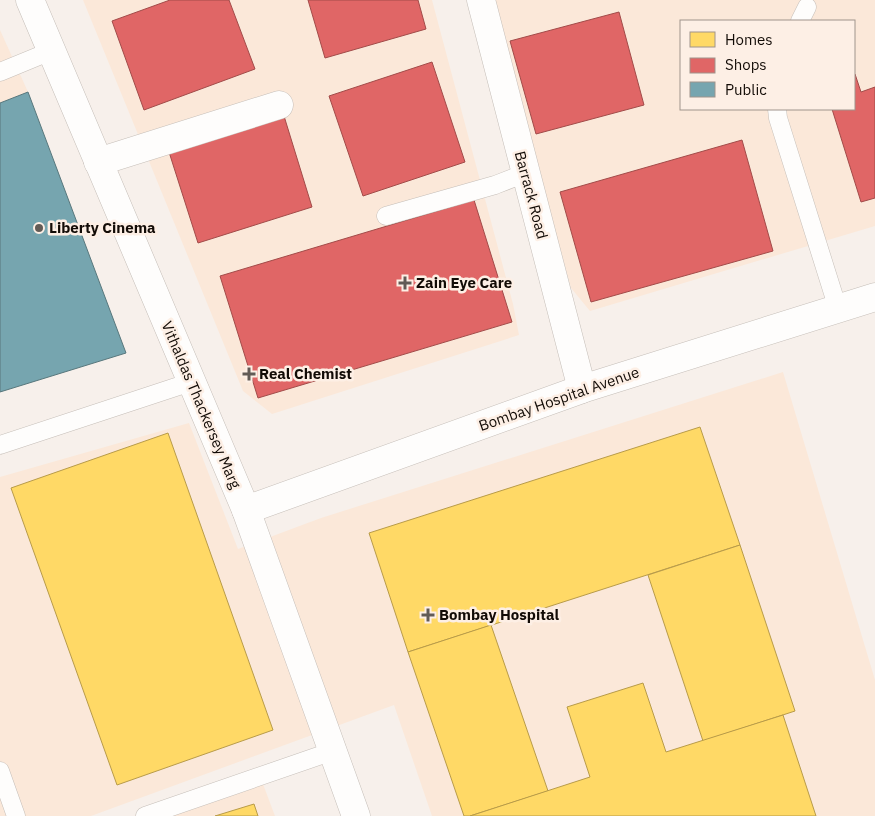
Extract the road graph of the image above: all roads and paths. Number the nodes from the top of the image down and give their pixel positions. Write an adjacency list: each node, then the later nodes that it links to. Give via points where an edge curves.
1 (30, 0): 3 (street, Vithaldas Thackersey Marg)
2 (481, 0): 8 (street, Barrack Road)
3 (52, 51): 4 (lane); 7 (street, Vithaldas Thackersey Marg)
4 (0, 72)
5 (279, 105): 7 (street)
6 (777, 110): 11 (lane)
7 (98, 162): 12 (street, Vithaldas Thackersey Marg)
8 (526, 173): 9 (lane); 13 (street, Barrack Road)
9 (386, 216)
10 (875, 297): 11 (street, Bombay Hospital Avenue)
11 (838, 309): 13 (street, Bombay Hospital Avenue)
12 (191, 382): 14 (lane); 15 (street, Vithaldas Thackersey Marg)
13 (582, 389): 15 (street, Bombay Hospital Avenue)
14 (0, 446)
15 (246, 510): 16 (street, Vithaldas Thackersey Marg)
16 (332, 751): 19 (lane); 20 (street, Vithaldas Thackersey Marg)
17 (0, 771): 18 (lane)
18 (16, 816)
19 (145, 816)
20 (356, 816)

